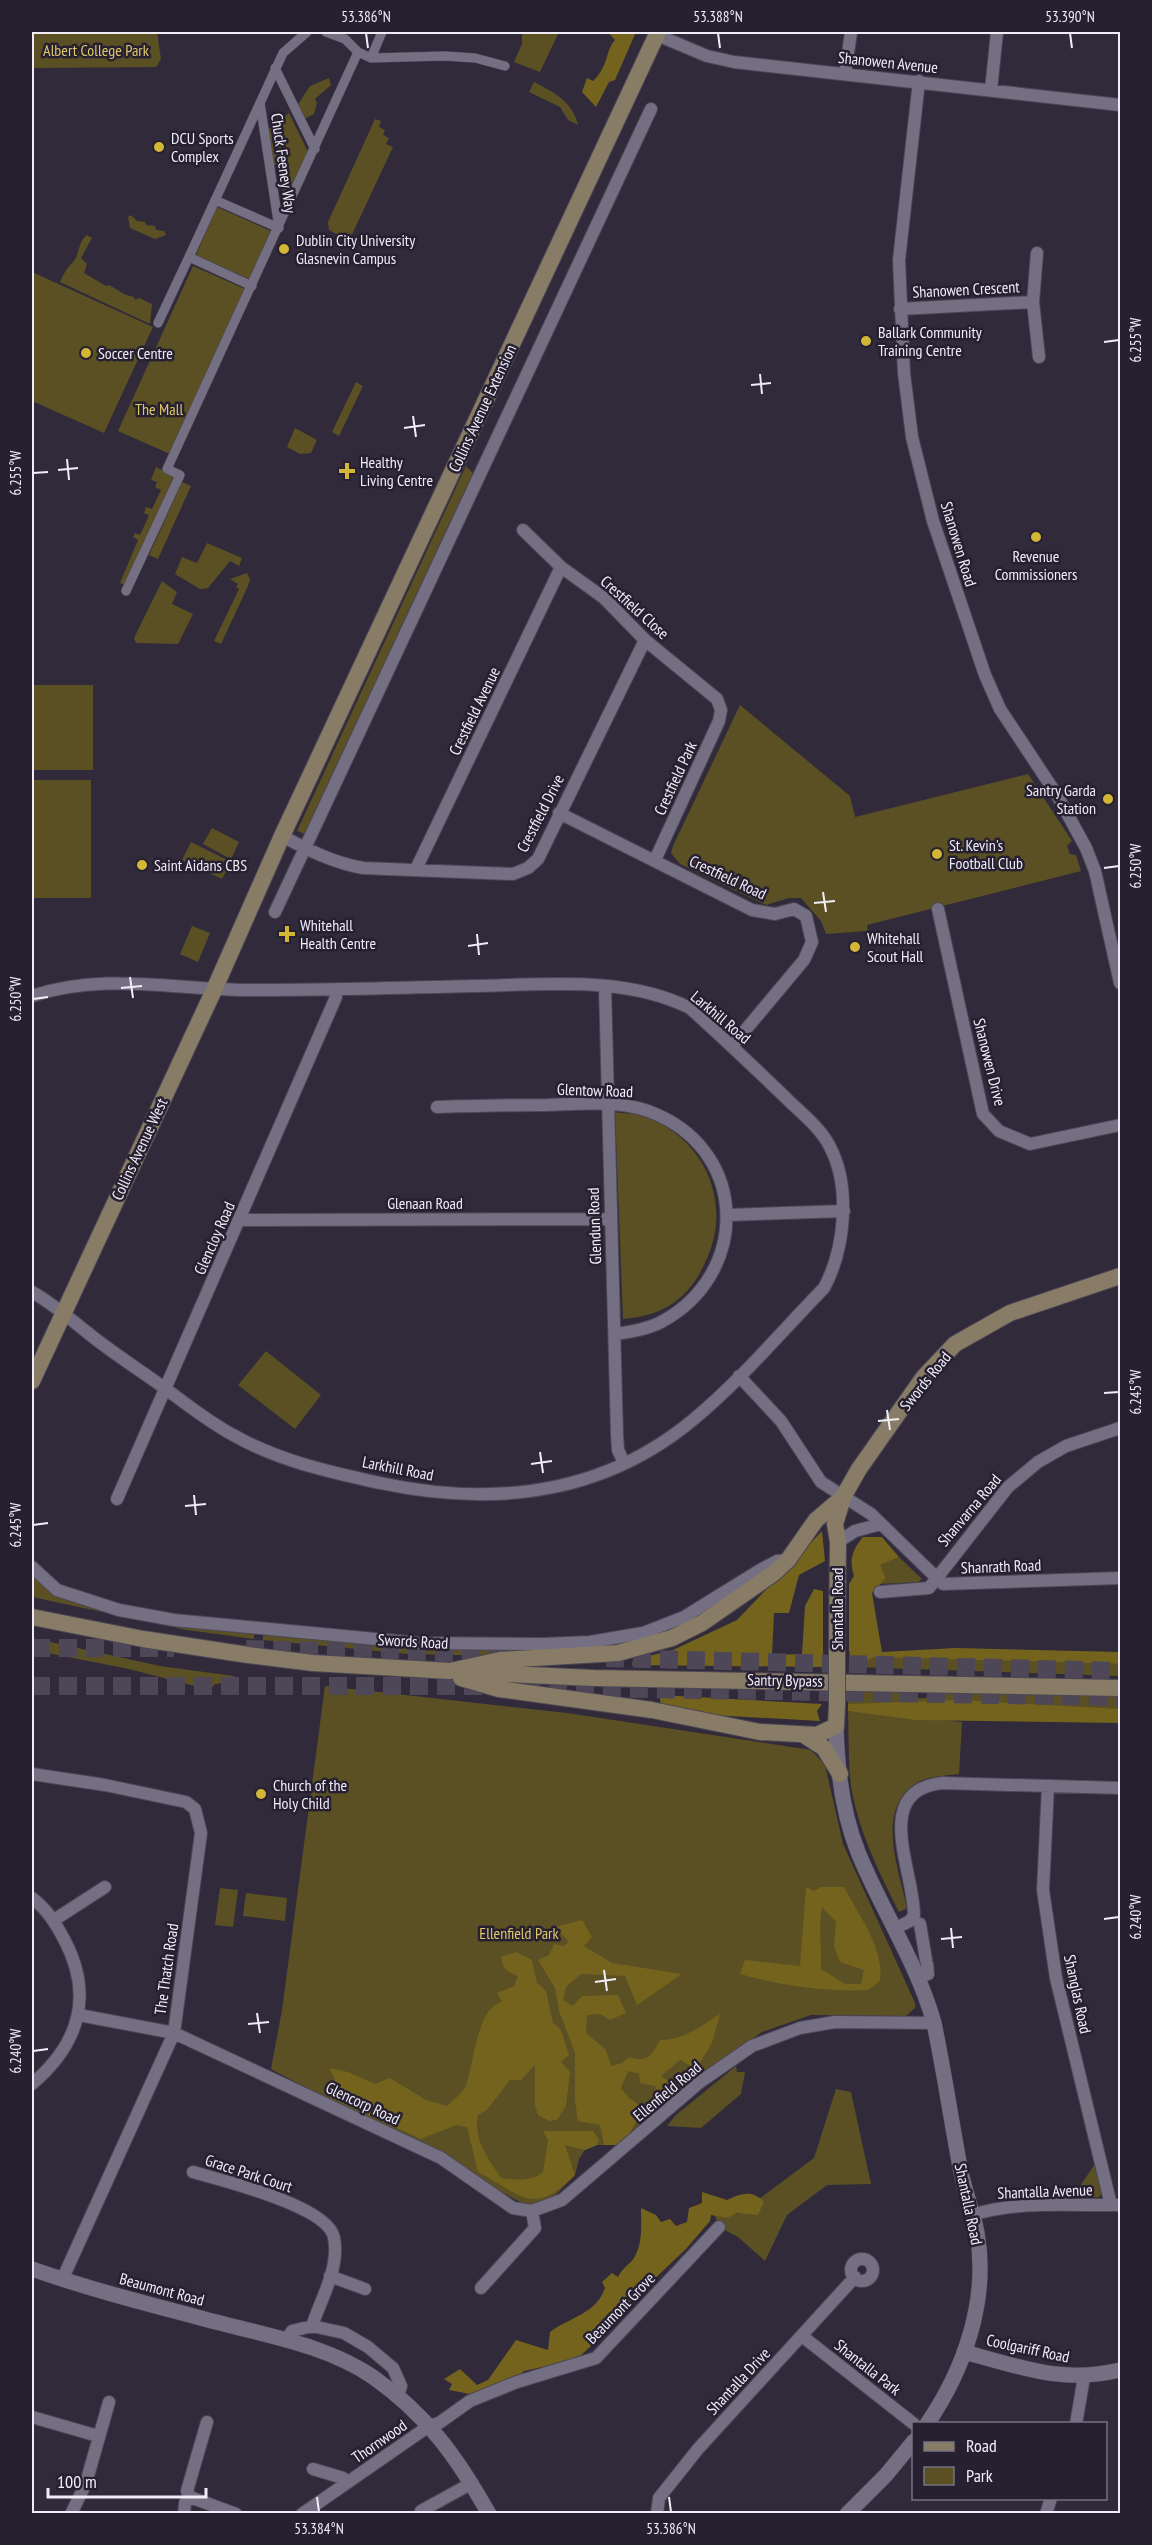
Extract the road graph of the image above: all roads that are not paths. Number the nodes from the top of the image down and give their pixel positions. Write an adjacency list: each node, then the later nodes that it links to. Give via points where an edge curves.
1 (308, 32): 10 (street, via 283,53)
2 (326, 32): 7 (street, via 345,39)
3 (382, 32): 8 (street)
4 (851, 32): 11 (street)
5 (997, 32): 13 (street)
6 (658, 33): 11 (street, Shanowen Avenue, via 707,56 734,62); 33 (main road, Collins Avenue Extension)
7 (358, 52): 8 (street); 17 (street)
8 (371, 58): 9 (street, via 444,56 476,58)
9 (505, 66)
10 (275, 69): 14 (street); 17 (street)
11 (845, 74): 12 (street, Shanowen Avenue)
12 (920, 81): 13 (street, Shanowen Avenue); 24 (street, Shanowen Road, via 899,260)
13 (991, 90): 15 (street, Shanowen Avenue)
14 (260, 103): 18 (street); 19 (street, Chuck Feeney Way)
15 (1120, 105)
16 (651, 109): 34 (street, Collins Avenue Extension)
17 (315, 149): 19 (street)
18 (215, 200): 19 (street); 21 (street)
19 (279, 228): 22 (street)
20 (1038, 253): 23 (street, Shanowen Crescent)
21 (189, 256): 22 (street); 25 (street)
22 (252, 286): 29 (street, via 167,469 180,475)
23 (1033, 302): 24 (street, Shanowen Crescent); 26 (street, Shanowen Crescent)
24 (900, 309): 40 (street, Shanowen Road, via 912,437 943,554 1000,709 1057,795 1086,848)
25 (158, 323)
26 (1039, 357)
27 (523, 530): 28 (street, Crestfield Close)
28 (561, 567): 30 (street, Crestfield Close, via 604,598); 36 (street, Crestfield Avenue)
29 (126, 591)
30 (645, 640): 31 (street, Crestfield Close, via 717,699); 32 (street, Crestfield Drive)
31 (721, 710): 35 (street, Crestfield Park)
32 (560, 813): 35 (street, Crestfield Road); 36 (street, Crestfield Drive, via 538,860 513,874)
33 (282, 836): 34 (street, Crestfield Drive); 39 (main road, Collins Avenue Extension)
34 (306, 849): 36 (street, Crestfield Drive, via 345,865); 38 (street, Collins Avenue Extension)
35 (655, 860): 46 (street, Crestfield Road, via 752,910 776,914 794,909 806,916 813,942 804,960)
36 (416, 869)
37 (938, 909): 49 (street, Shanowen Drive, via 983,1114 999,1131 1030,1144)
38 (275, 912)
39 (247, 916): 44 (main road, Collins Avenue West)
40 (1118, 956): 41 (street, Shanowen Road)
41 (1120, 983)
42 (605, 987): 43 (street, Larkhill Road, via 574,984); 46 (street, Larkhill Road, via 638,990 673,1000 690,1008); 47 (street, Glendun Road)
43 (337, 989): 44 (street, Larkhill Road); 53 (street, Glencloy Road)
44 (214, 990): 45 (street, Larkhill Road, via 141,982 94,982); 56 (main road, Collins Avenue West)
45 (32, 996)
46 (732, 1046): 50 (street, Larkhill Road, via 831,1147)
47 (606, 1103): 48 (street, Glentow Road); 51 (street, Glentow Road, via 637,1106 676,1124 692,1137 714,1166); 52 (street, Glendun Road)
48 (437, 1107)
49 (1120, 1125)
50 (844, 1211): 51 (street); 58 (street, Larkhill Road, via 840,1246 824,1288)
51 (728, 1215): 57 (street, Glentow Road, via 718,1263 698,1294 661,1322)
52 (610, 1219): 53 (street, Glenaan Road); 57 (street, Glendun Road)
53 (240, 1220): 60 (street, Glencloy Road)
54 (1120, 1276): 63 (main road, Swords Road, via 1010,1313 955,1344 923,1378)
55 (32, 1292): 56 (street, Larkhill Road)
56 (63, 1312): 59 (main road, Collins Avenue West); 60 (street, Larkhill Road)
57 (615, 1334): 62 (street, Glendun Road, via 617,1436)
58 (739, 1376): 62 (street, Larkhill Road, via 692,1420); 63 (street, via 781,1420 821,1482)
59 (32, 1381)
60 (164, 1388): 62 (street, Larkhill Road, via 233,1436 270,1455 429,1492 503,1496 525,1493 584,1481); 64 (street, Glencloy Road)
61 (1120, 1428): 70 (street, Shanvarna Road, via 1066,1446 1038,1462 1008,1487)
62 (624, 1463)
63 (843, 1497): 65 (street, Shanrath Road); 66 (main road, Shantalla Road, via 835,1524); 67 (main road, Swords Road, via 816,1520)
64 (117, 1499)
65 (881, 1524): 66 (street); 70 (street, Shanrath Road)
66 (838, 1542): 75 (main road, Shantalla Road, bridge)
67 (788, 1560): 68 (street, Swords Road, via 770,1564 710,1602 652,1630 616,1640 543,1644 418,1643 174,1620 119,1610 57,1590); 73 (main road, Swords Road, via 702,1623 672,1638 618,1653 500,1660)
68 (32, 1567)
69 (1120, 1578): 70 (street, Shanrath Road, via 956,1584)
70 (937, 1580): 71 (street, via 929,1588)
71 (880, 1592)
72 (32, 1617): 73 (main road, Swords Road, via 248,1655)
73 (450, 1671): 74 (main road, Santry Bypass, via 593,1678); 76 (main road, Swords Road, via 464,1680 499,1689 652,1710 760,1732)
74 (1120, 1688)
75 (836, 1726): 76 (main road, Swords Road, via 817,1735); 78 (street, Shantalla Road)
76 (804, 1735): 78 (main road, via 824,1749)
77 (32, 1774): 91 (street, The Thatch Road, via 171,1797 195,1809 201,1833)
78 (840, 1774): 85 (street, Shantalla Road, via 856,1849)
79 (1048, 1786): 80 (street); 85 (street, via 942,1783 917,1792 900,1818 914,1915); 94 (street, Shanglas Road, via 1042,1890 1056,1978)
80 (1120, 1788)
81 (105, 1887): 83 (street)
82 (32, 1898): 83 (street)
83 (54, 1920): 89 (street, via 80,1983)
84 (920, 1924): 87 (street)
85 (894, 1929): 86 (street, Shantalla Road)
86 (906, 1954): 87 (street); 88 (street, Shantalla Road)
87 (926, 1957): 88 (street, via 928,1974)
88 (918, 1978): 90 (street, Shantalla Road)
89 (79, 2015): 91 (street, Glencorp Road); 92 (street, via 63,2052)
90 (934, 2023): 95 (street, Ellenfield Road, via 835,2022 800,2028 752,2046 700,2082 562,2200); 96 (street, Shantalla Road)
91 (174, 2033): 95 (street, Glencorp Road, via 441,2158 513,2208); 101 (street, The Thatch Road)
92 (32, 2084)
93 (193, 2172): 99 (street, Grace Park Court, via 268,2193 326,2224 334,2236)
94 (1116, 2205): 96 (street, Shantalla Avenue, via 1008,2208)
95 (532, 2211): 102 (street, via 535,2228)
96 (972, 2215): 107 (street, Shantalla Road, via 979,2251 979,2287)
97 (720, 2227): 117 (street, Beaumont Grove, via 596,2358 517,2382 470,2402)
98 (32, 2270): 101 (street, Beaumont Road)
99 (330, 2276): 103 (street); 104 (street, Grace Park Court)
100 (855, 2277): 105 (street, Shantalla Drive)
101 (62, 2280): 106 (street, Beaumont Road)
102 (481, 2288)
103 (365, 2289)
104 (312, 2326): 106 (street, via 292,2331); 110 (street, via 344,2333 368,2346 393,2368 401,2386)
105 (802, 2336): 114 (street, Shantalla Park); 131 (street, Shantalla Drive, via 698,2449 659,2498)
106 (286, 2340): 110 (street, Beaumont Road, via 346,2362)
107 (964, 2352): 109 (street, Coolgariff Road, via 1035,2371); 115 (street, Shantalla Road)
108 (1120, 2370): 109 (street, Coolgariff Road)
109 (1084, 2377): 116 (street)
110 (398, 2396): 117 (street, Beaumont Road)
111 (109, 2402): 118 (street)
112 (32, 2417): 118 (street)
113 (207, 2422): 123 (street, via 187,2491)
114 (912, 2422)
115 (928, 2422)
116 (1076, 2422)
117 (429, 2426): 121 (street, Thornwood); 122 (street, Beaumont Road, via 453,2452)
118 (99, 2436): 126 (street, via 86,2484)
119 (912, 2443): 132 (street)
120 (314, 2469): 121 (street, Thornwood, via 343,2478)
121 (347, 2483): 124 (street, Thornwood)
122 (472, 2483): 125 (street); 130 (street, Beaumont Road)
123 (190, 2497): 127 (street); 128 (street)
124 (319, 2509): 129 (street, Thornwood)
125 (421, 2511)
126 (71, 2514)
127 (184, 2514)
128 (236, 2514)
129 (302, 2514)
130 (489, 2514)
131 (657, 2514)
132 (847, 2514)

